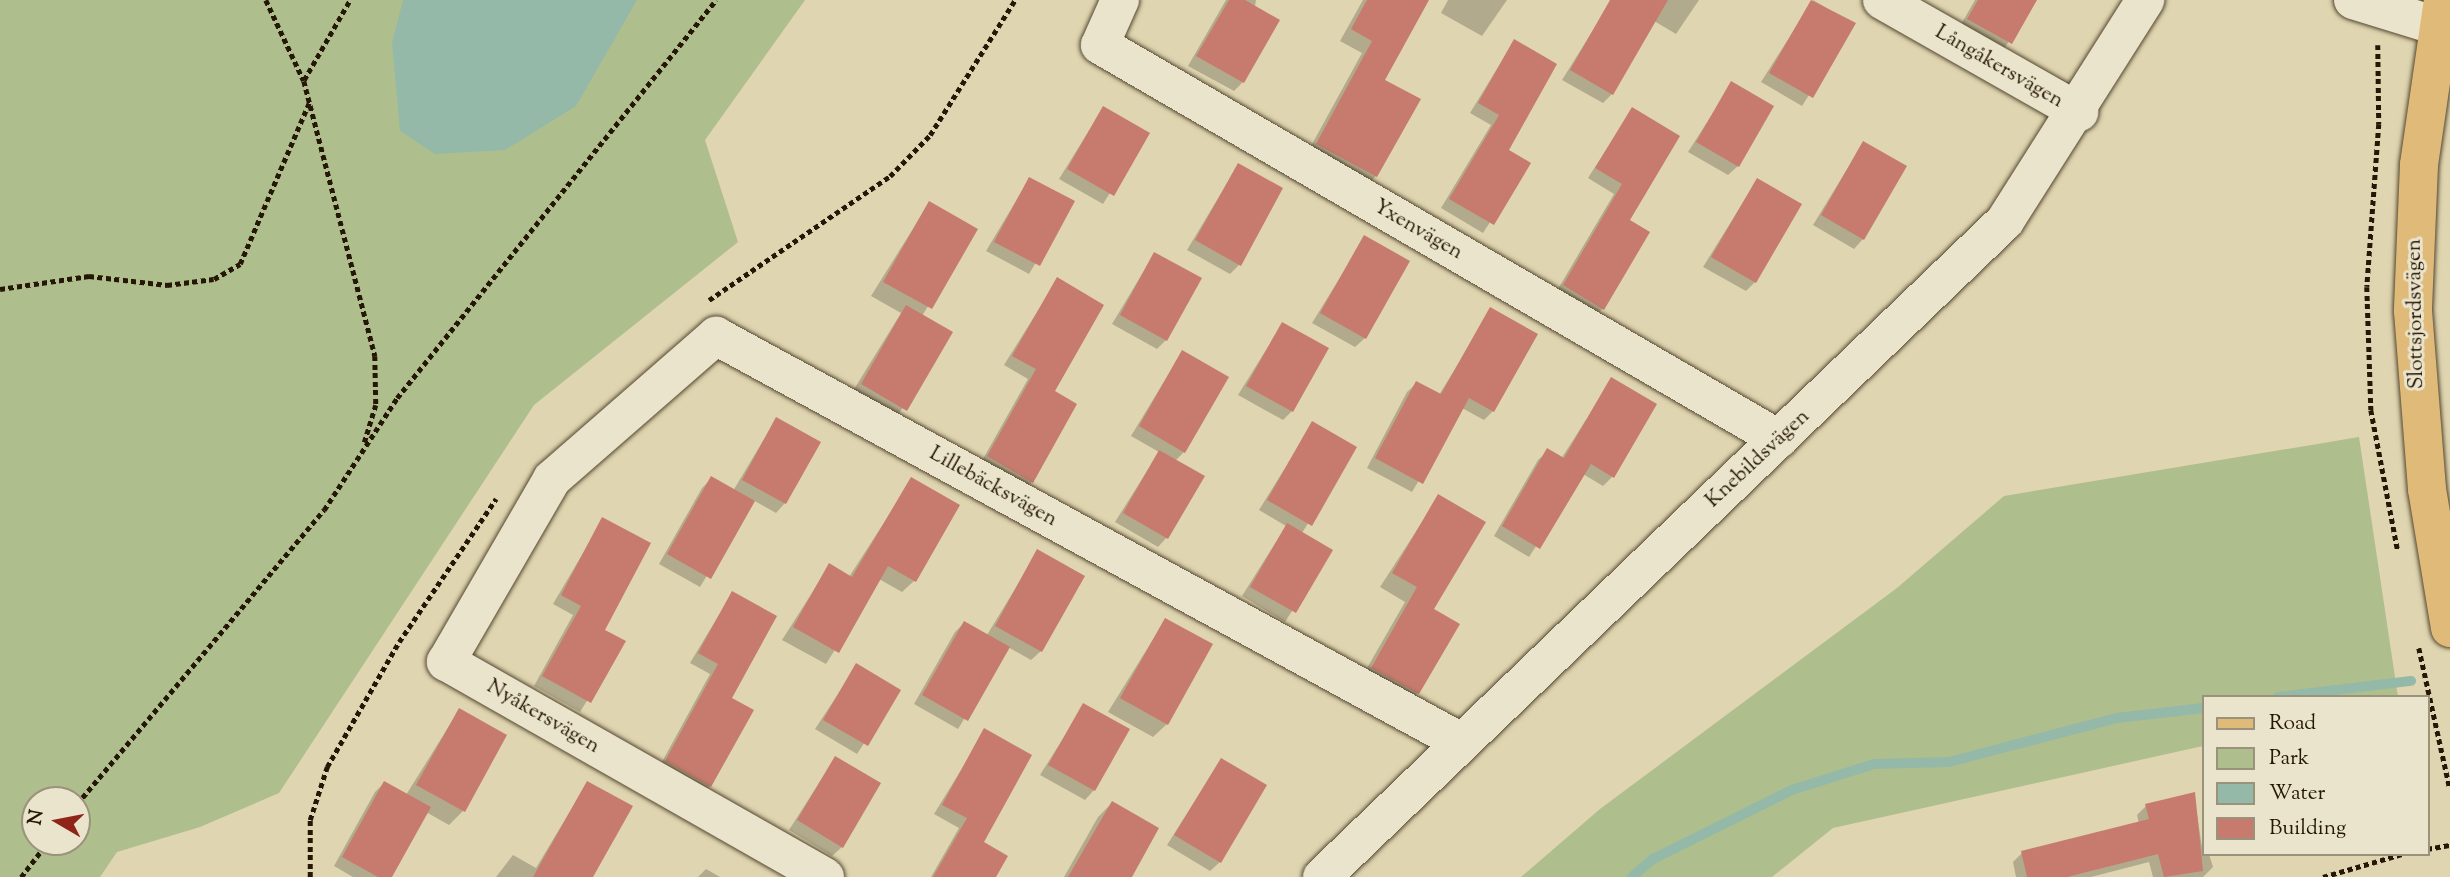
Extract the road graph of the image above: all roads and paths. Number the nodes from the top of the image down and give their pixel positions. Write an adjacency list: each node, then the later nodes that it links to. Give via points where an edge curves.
1 (266, 0): 9 (path)
2 (350, 0): 9 (path)
3 (716, 0): 14 (path, via 397,397)
4 (1120, 0): 13 (street, Yxenvägen, via 1100,45)
5 (1882, 0): 11 (street, Långåkersvägen)
6 (2145, 0): 11 (street, Knebildsvägen)
7 (2353, 0): 8 (street)
8 (2444, 19): 16 (main road, Slottsjordsvägen, via 2419,165 2413,311 2427,489)
9 (304, 81): 10 (path)
10 (310, 102): 12 (path, via 240,264 214,279 167,285 89,276); 14 (path, via 375,356 376,405)
11 (2078, 112): 13 (street, Knebildsvägen, via 2004,221)
12 (0, 289)
13 (1779, 439): 17 (street, Knebildsvägen)
14 (363, 450): 18 (path, via 324,510)
15 (552, 479): 17 (street, Lillebäcksvägen, via 716,336); 24 (street, Nyåkersvägen, via 446,662)
16 (2450, 628)
17 (1461, 742): 25 (street, Knebildsvägen)
18 (91, 787)
19 (2450, 845): 20 (path)
20 (2429, 849)
21 (37, 856): 23 (path)
22 (2395, 856): 26 (path)
23 (21, 877)
24 (825, 877)
25 (1322, 877)
26 (2323, 877)

